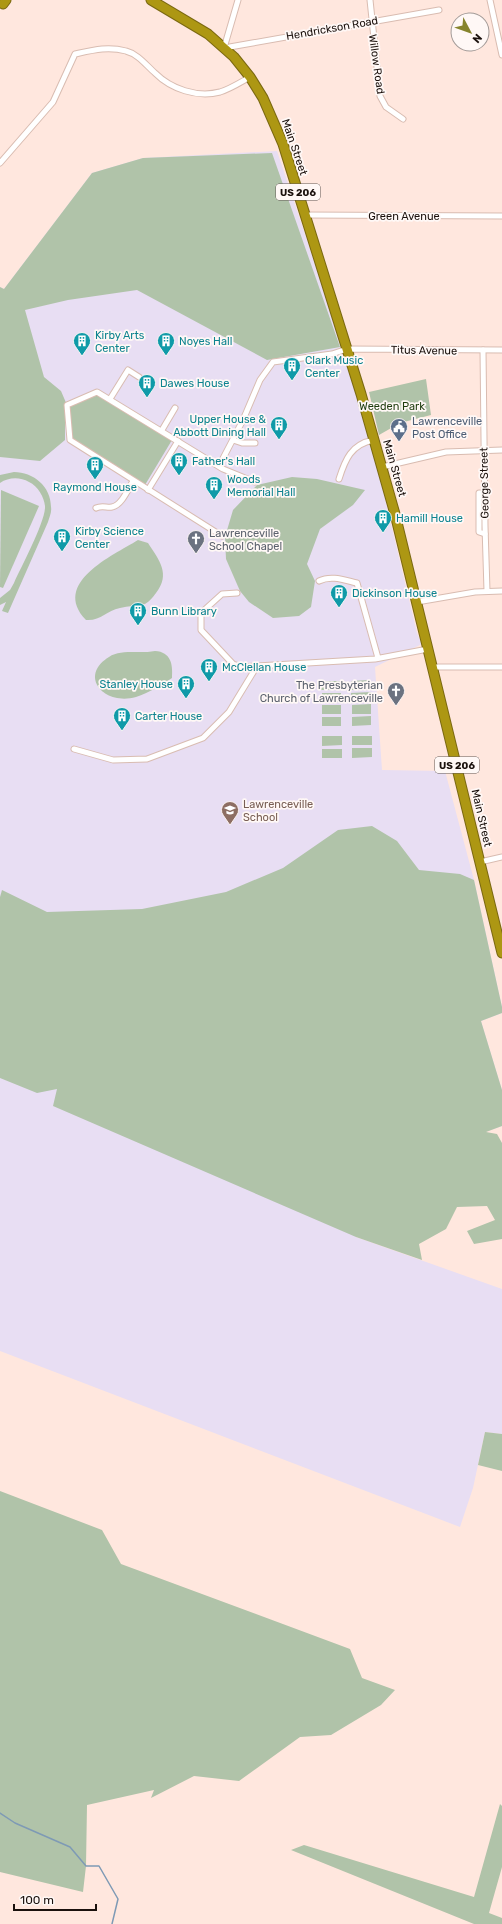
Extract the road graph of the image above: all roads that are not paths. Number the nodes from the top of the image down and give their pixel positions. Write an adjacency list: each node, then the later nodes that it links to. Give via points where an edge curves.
1 (151, 0): 8 (highway, Main Street / US 206, via 208,34)
2 (238, 0): 8 (street)
3 (370, 0): 6 (street, Willow Road)
4 (490, 0): 7 (street)
5 (440, 10): 6 (street, Hendrickson Road)
6 (371, 22): 8 (street, Hendrickson Road); 11 (street, Willow Road, via 380,96 386,107)
7 (499, 29): 9 (street)
8 (224, 48): 10 (highway, Main Street / US 206)
9 (502, 55)
10 (250, 78): 12 (street, via 220,92 204,94 179,90 156,75 128,51 107,47 75,54 53,102); 13 (highway, Main Street / US 206, via 271,113)
11 (402, 118)
12 (0, 163)
13 (305, 216): 14 (street, Green Avenue); 15 (highway, Main Street / US 206)
14 (502, 216)
15 (347, 349): 16 (street, Titus Avenue); 22 (street, Titus Avenue, via 332,354 273,362 260,380); 23 (highway, Main Street / US 206)
16 (483, 350): 17 (street, Titus Avenue); 26 (street, George Street)
17 (502, 350)
18 (139, 377): 19 (street, via 128,370)
19 (110, 399): 21 (street); 31 (street, via 97,392 67,405 70,440)
20 (175, 408): 21 (street)
21 (162, 430): 24 (street)
22 (233, 440): 25 (street); 28 (street, Titus Avenue)
23 (374, 440): 29 (highway, Main Street / US 206); 30 (street, via 359,445 345,459)
24 (178, 441): 28 (street); 33 (street)
25 (255, 443)
26 (484, 450): 27 (street); 29 (street, via 432,454); 37 (street, George Street)
27 (502, 450)
28 (219, 466): 32 (street)
29 (382, 467): 40 (highway, Main Street / US 206)
30 (339, 480)
31 (133, 481): 33 (street); 34 (street, via 118,504)
32 (256, 482)
33 (148, 490): 35 (street)
34 (96, 508)
35 (222, 536)
36 (319, 581): 42 (street, via 324,578 339,578 357,583)
37 (488, 591): 38 (street); 40 (street)
38 (502, 591)
39 (237, 592): 43 (street, via 222,594 201,613 201,630 233,664 242,667)
40 (417, 602): 41 (highway, Main Street / US 206)
41 (428, 649): 42 (street); 45 (highway, Main Street / US 206)
42 (378, 658): 43 (street)
43 (257, 666): 46 (street, via 228,712 203,738 147,759 113,760)
44 (502, 667): 45 (street)
45 (433, 668): 48 (highway, Main Street / US 206)
46 (74, 749)
47 (502, 857): 48 (street)
48 (480, 862): 49 (highway, Main Street / US 206)
49 (502, 953)

